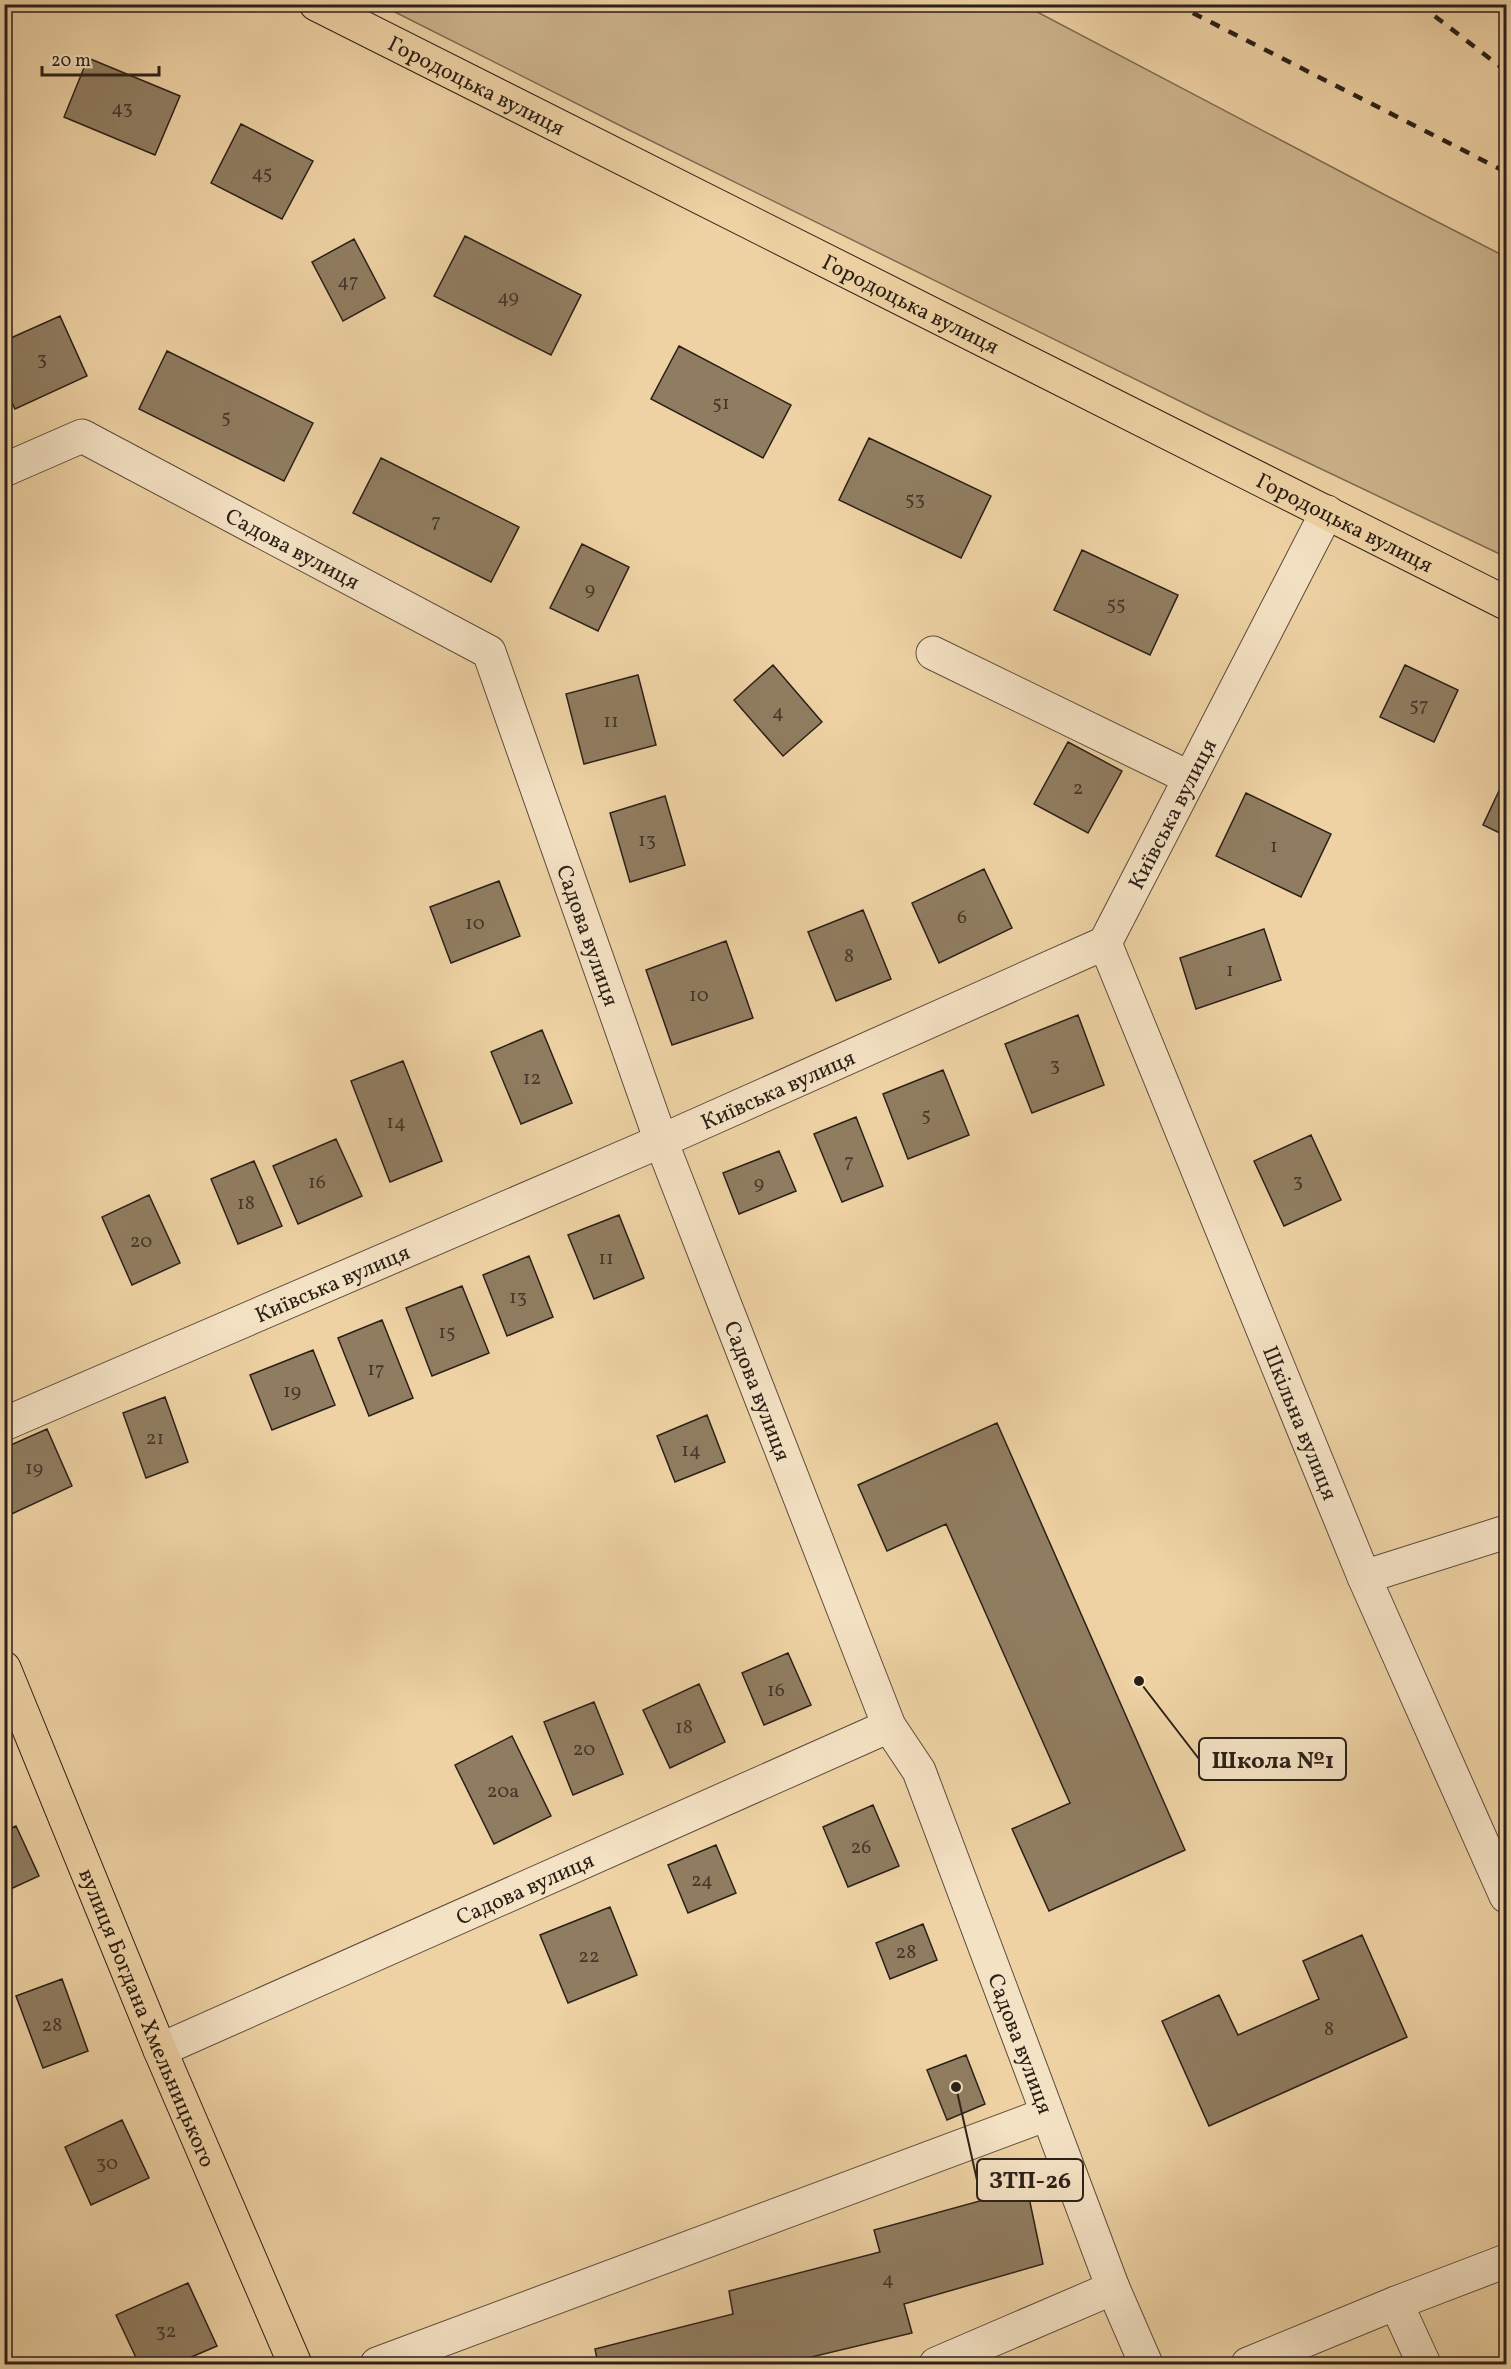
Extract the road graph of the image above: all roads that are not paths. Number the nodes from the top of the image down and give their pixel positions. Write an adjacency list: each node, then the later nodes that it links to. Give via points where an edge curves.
1 (316, 4): 3 (main road, Городоцька вулиця)
2 (4, 470): 8 (street, Садова вулиця, via 82,436 489,652)
3 (1327, 512): 4 (main road, Городоцька вулиця); 6 (street, Київська вулиця)
4 (1506, 603)
5 (933, 653): 6 (street)
6 (1190, 778): 7 (street, Київська вулиця)
7 (1105, 944): 8 (street, Київська вулиця); 11 (street, Шкільна вулиця)
8 (661, 1141): 9 (street, Київська вулиця); 13 (street, Садова вулиця)
9 (4, 1424)
10 (1506, 1532): 11 (street)
11 (1364, 1577): 14 (street, Шкільна вулиця)
12 (4, 1668): 15 (main road, вулиця Богдана Хмельницького)
13 (889, 1726): 15 (street, Садова вулиця); 16 (street, Садова вулиця, via 919,1771)
14 (1506, 1896)
15 (160, 2050): 20 (main road, вулиця Богдана Хмельницького)
16 (1047, 2114): 18 (street, Садова вулиця); 21 (street)
17 (1506, 2261): 19 (street)
18 (1113, 2288): 22 (street); 23 (street, Садова вулиця)
19 (1396, 2303): 24 (street); 25 (street)
20 (294, 2364)
21 (377, 2364)
22 (936, 2364)
23 (1146, 2364)
24 (1248, 2364)
25 (1424, 2364)

